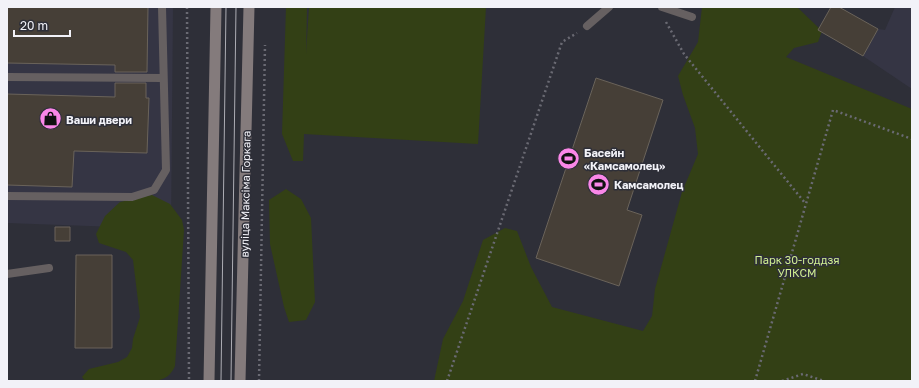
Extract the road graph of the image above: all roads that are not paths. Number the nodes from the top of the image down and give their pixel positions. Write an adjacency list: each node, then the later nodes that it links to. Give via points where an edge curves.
1 (162, 7): 9 (lane)
2 (216, 7): 13 (main road)
3 (249, 7): 14 (main road, вуліца Максіма Горкага)
4 (609, 7): 7 (lane)
5 (662, 7): 6 (lane)
6 (692, 17)
7 (587, 26)
8 (7, 78): 9 (lane)
9 (163, 78): 10 (lane, via 166,170 154,190 132,197)
10 (7, 196)
11 (49, 268): 12 (lane)
12 (7, 274)
13 (208, 381)
14 (240, 381)

